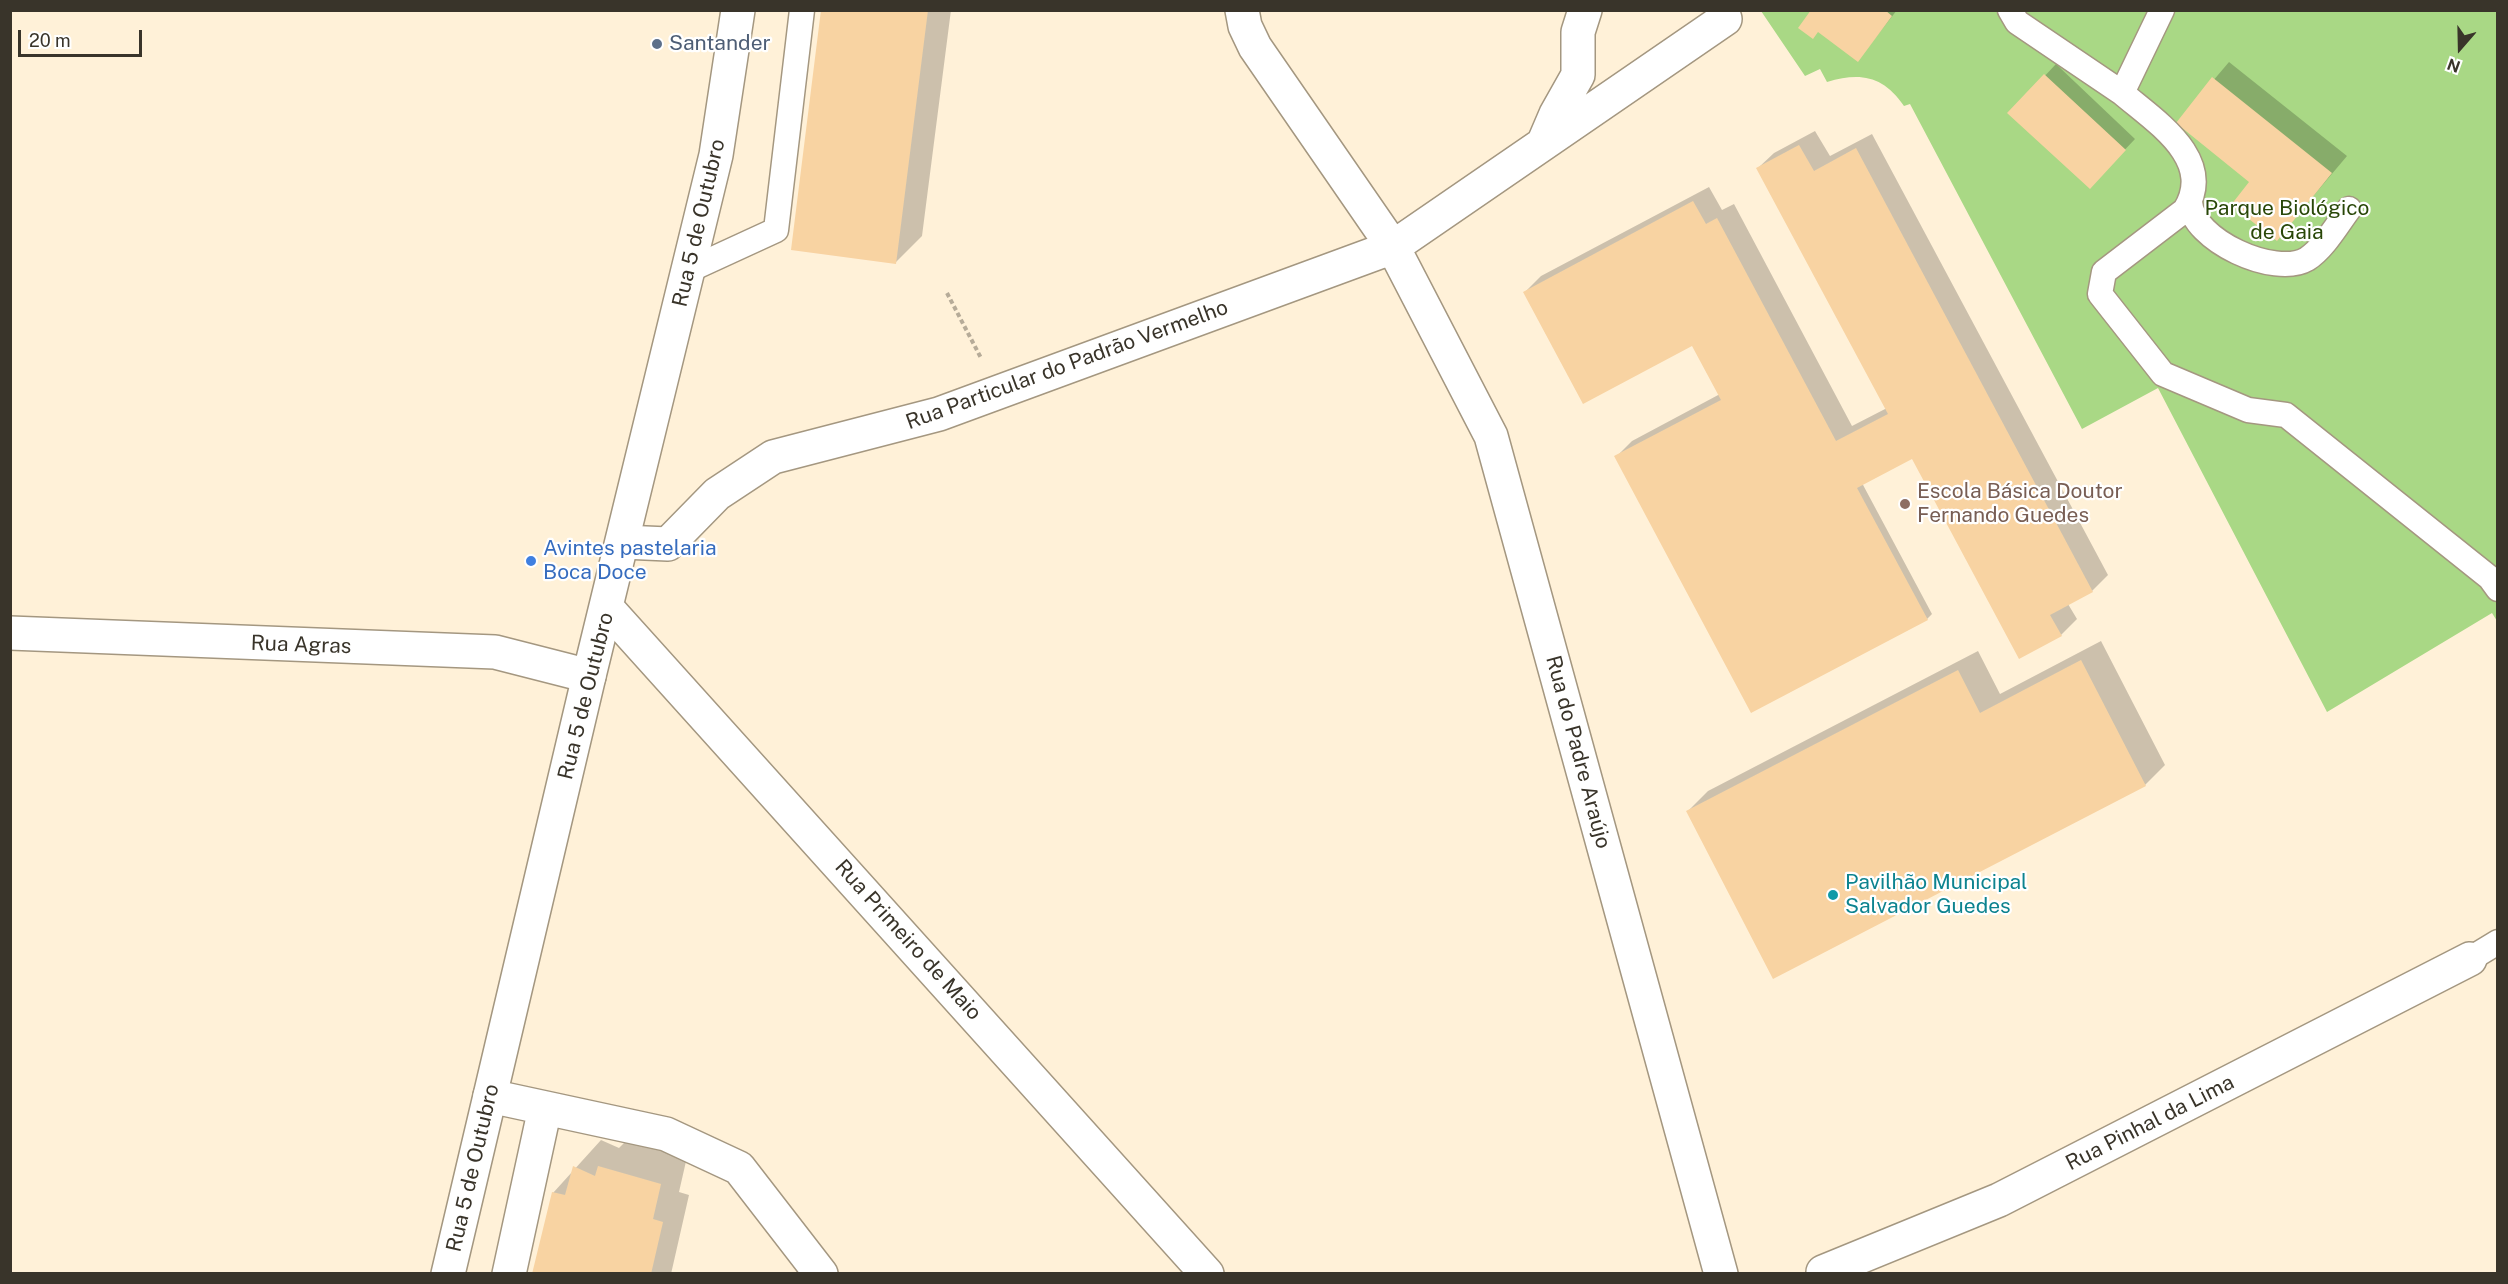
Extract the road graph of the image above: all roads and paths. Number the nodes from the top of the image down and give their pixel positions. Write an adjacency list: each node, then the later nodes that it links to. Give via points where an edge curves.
1 (738, 10): 13 (street, Rua 5 de Outubro, via 716,155)
2 (802, 10): 13 (lane, via 776,230)
3 (1242, 10): 12 (street, Rua do Padre Araújo, via 1255,47)
4 (1585, 10): 9 (street, via 1578,32 1578,75)
5 (2010, 10): 8 (lane, via 2017,22)
6 (2162, 10): 8 (lane)
7 (1728, 13): 9 (street, Rua Particular do Padrão Vermelho)
8 (2122, 93): 10 (lane, via 2187,156 2196,181)
9 (1543, 144): 12 (street, Rua Particular do Padrão Vermelho)
10 (2190, 202): 11 (lane, via 2197,220 2226,246 2262,262 2291,264 2307,258 2329,237); 17 (lane, via 2158,233 2104,272 2100,294 2131,335 2163,374 2248,410 2286,415)
11 (2349, 209)
12 (1393, 247): 15 (street, Rua Particular do Padrão Vermelho); 29 (street, Rua do Padre Araújo, via 1491,436)
13 (689, 270): 16 (street, Rua 5 de Outubro)
14 (947, 292): 15 (path)
15 (998, 392): 16 (street, Rua Particular do Padrão Vermelho, via 939,414 773,457 717,494 668,544)
16 (623, 542): 18 (street, Rua 5 de Outubro)
17 (2498, 588)
18 (607, 608): 20 (street, Rua 5 de Outubro); 28 (street, Rua Primeiro de Maio)
19 (10, 633): 20 (street, Rua Agras, via 495,652)
20 (589, 676): 22 (street, Rua 5 de Outubro)
21 (2484, 950): 24 (street, Rua Pinhal da Lima, via 1999,1200)
22 (490, 1096): 23 (street); 25 (street, Rua 5 de Outubro)
23 (545, 1108): 26 (street); 27 (street, via 666,1134 739,1168)
24 (1822, 1273)
25 (448, 1274)
26 (509, 1274)
27 (821, 1274)
28 (1207, 1274)
29 (1721, 1274)

